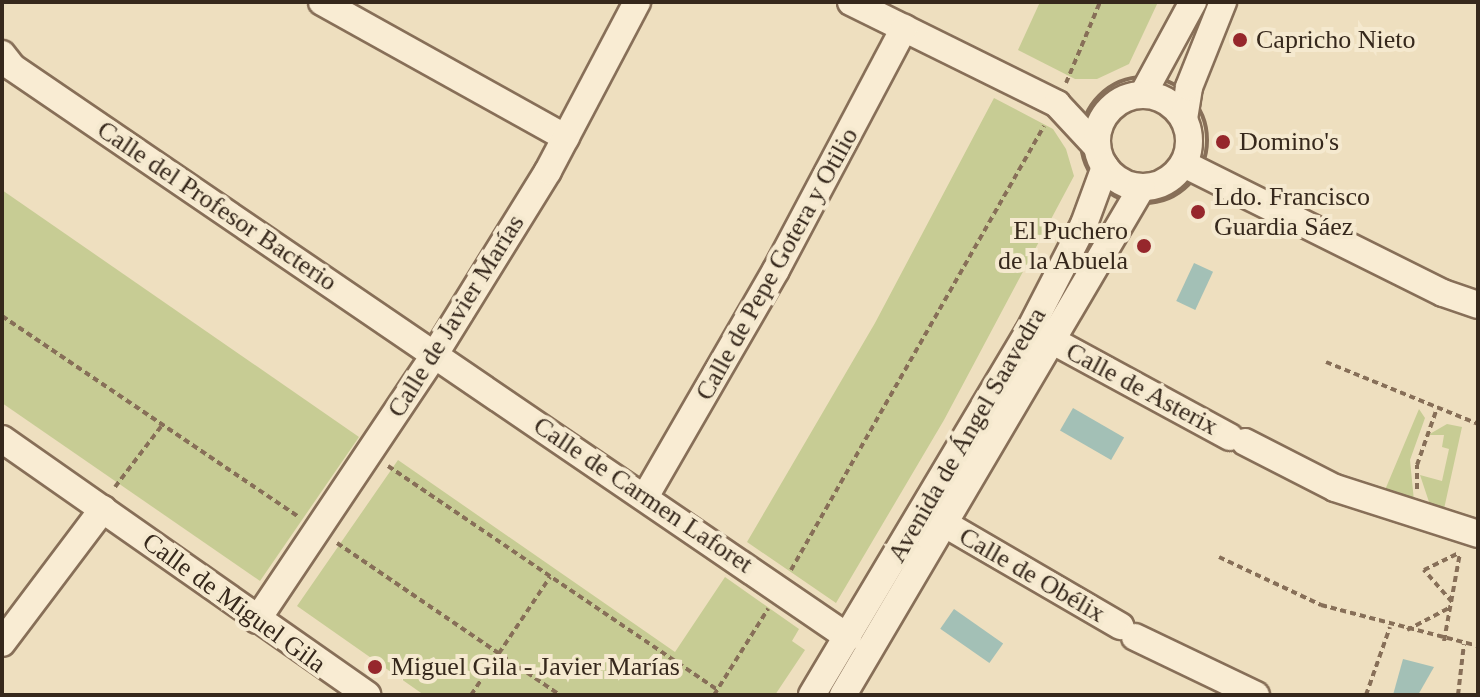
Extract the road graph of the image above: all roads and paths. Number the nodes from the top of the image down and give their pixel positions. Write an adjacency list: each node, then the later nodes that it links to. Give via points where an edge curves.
1 (322, 2): 12 (street)
2 (637, 2): 12 (street, Calle de Javier Marías)
3 (851, 2): 7 (street)
4 (1100, 2): 10 (path)
5 (1193, 2): 9 (street)
6 (1223, 2): 11 (street)
7 (904, 28): 10 (street); 26 (street, Calle de Pepe Gotera y Otilio, via 776,270)
8 (2, 54): 19 (street, Calle del Profesor Bacterio, via 12,67)
9 (1138, 91): 11 (path); 11 (street); 13 (street); 13 (street, Avenida de Ángel Saavedra, via 1105,114); 13 (path, via 1127,79 1103,91)
10 (1057, 104): 13 (street); 34 (path)
11 (1186, 107): 14 (street); 14 (path, via 1206,129 1206,152)
12 (566, 138): 19 (street, Calle de Javier Marías)
13 (1095, 147): 13 (path, via 1082,156); 15 (path); 15 (street); 41 (street, Avenida de Ángel Saavedra, via 1028,333)
14 (1191, 168): 15 (street); 15 (path, via 1173,197); 16 (street, via 1443,293)
15 (1137, 195): 18 (street, Avenida de Ángel Saavedra)
16 (1478, 305)
17 (2, 316): 22 (path)
18 (1053, 341): 28 (street, Calle de Asterix, via 1335,488); 30 (street, Avenida de Ángel Saavedra)
19 (435, 354): 26 (street, Calle de Carmen Laforet); 38 (street, Calle de Javier Marías)
20 (1326, 362): 21 (path)
21 (1436, 411): 23 (path); 28 (path, via 1417,465 1415,484 1422,503)
22 (163, 424): 27 (path); 29 (path)
23 (1478, 424)
24 (2, 439): 27 (street, Calle de Miguel Gila)
25 (388, 466): 35 (path)
26 (645, 497): 41 (street, Calle de Carmen Laforet)
27 (108, 499): 38 (street, Calle de Miguel Gila); 43 (street)
28 (1418, 518): 31 (street, Calle de Asterix)
29 (308, 523)
30 (945, 524): 53 (street, Avenida de Ángel Saavedra); 54 (street, Calle de Obélix, via 1127,631)
31 (1467, 539): 36 (path); 36 (path, via 1424,570)
32 (336, 542): 46 (path)
33 (1219, 557): 39 (path, via 1321,605)
34 (788, 575)
35 (550, 576): 46 (path); 48 (path)
36 (1451, 604): 40 (path); 42 (path)
37 (782, 613): 48 (path, via 770,605)
38 (257, 620): 47 (street, Calle de Miguel Gila)
39 (1390, 627): 40 (path); 55 (path)
40 (1405, 631): 42 (path)
41 (848, 637): 52 (street, Avenida de Ángel Saavedra)
42 (1444, 641): 44 (path)
43 (2, 643)
44 (1464, 644): 45 (path); 56 (path)
45 (1478, 646)
46 (500, 654): 50 (path); 51 (path)
47 (330, 686): 49 (street, Calle de Miguel Gila)
48 (715, 692)
49 (367, 695)
50 (471, 695)
51 (560, 695)
52 (812, 695)
53 (843, 695)
54 (1256, 695)
55 (1366, 695)
56 (1458, 695)

